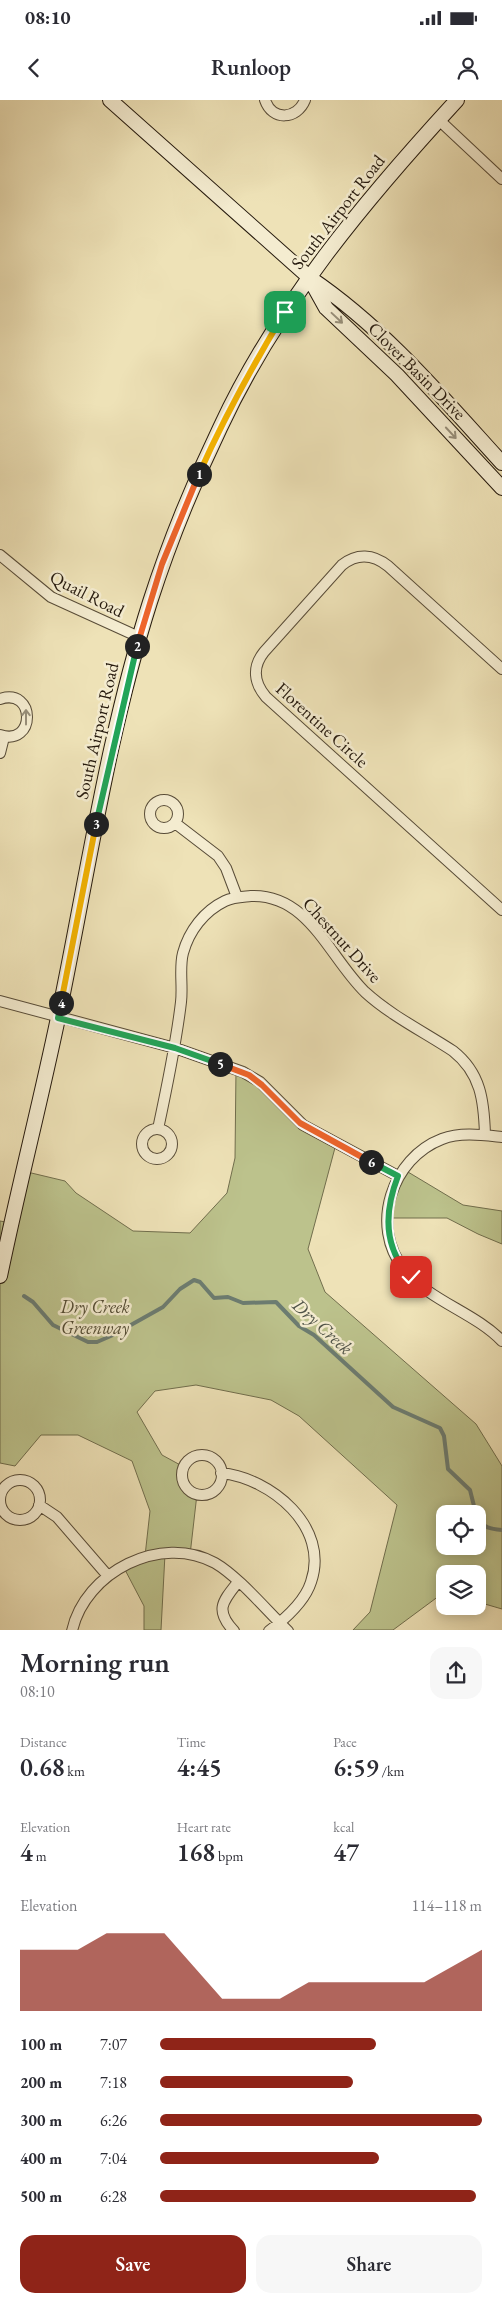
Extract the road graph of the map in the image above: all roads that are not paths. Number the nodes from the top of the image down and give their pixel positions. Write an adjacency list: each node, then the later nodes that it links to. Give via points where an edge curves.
1 (110, 100): 7 (main road, Clover Basin Drive)
2 (264, 100): 3 (street, via 274,112 288,116 298,111)
3 (305, 100)
4 (458, 100): 5 (main road, South Airport Road)
5 (439, 120): 6 (street); 7 (main road, South Airport Road, via 357,215)
6 (502, 179)
7 (310, 278): 8 (main road, Clover Basin Drive, via 350,307 412,364); 9 (main road, Clover Basin Drive, one-way to 9, via 326,308 397,375); 11 (main road, South Airport Road, via 285,312 220,426 162,564)
8 (502, 463)
9 (502, 488)
10 (0, 555): 11 (street, Quail Road, via 51,596)
11 (139, 638): 20 (main road, South Airport Road, via 98,810)
12 (502, 669): 18 (street, Florentine Circle, via 393,570 380,560 356,556 342,565 264,652 256,667 258,684 266,697)
13 (0, 699): 14 (street, one-way to 13, via 14,736 22,731 28,716 18,700)
14 (2, 736): 15 (street)
15 (0, 753)
16 (175, 823): 17 (street, via 218,856)
17 (237, 897): 21 (street, Chestnut Drive, via 211,910 188,938 182,959 183,991); 23 (street, Chestnut Drive, via 268,897 290,906 306,918 365,992 464,1060 481,1088)
18 (502, 910)
19 (0, 1001): 20 (street)
20 (58, 1018): 21 (street); 26 (main road, South Airport Road)
21 (175, 1048): 22 (street, Chestnut Drive); 25 (street, via 249,1075 303,1125)
22 (158, 1129)
23 (485, 1135): 24 (street); 25 (street, via 452,1136 435,1142 415,1156)
24 (502, 1137)
25 (398, 1176): 27 (street, via 387,1218 390,1242 400,1264 421,1285)
26 (0, 1276)
27 (502, 1340)
28 (222, 1474): 32 (street, via 240,1476 282,1499 296,1511 307,1531 314,1558 312,1581 303,1597)
29 (39, 1505): 30 (street, via 57,1517)
30 (108, 1576): 31 (street, via 140,1558 178,1553 213,1562); 33 (street, via 88,1596)
31 (238, 1582): 32 (street); 34 (street, via 222,1609 224,1620)
32 (280, 1622): 35 (street); 36 (street)
33 (72, 1630)
34 (234, 1630)
35 (269, 1630)
36 (288, 1630)

